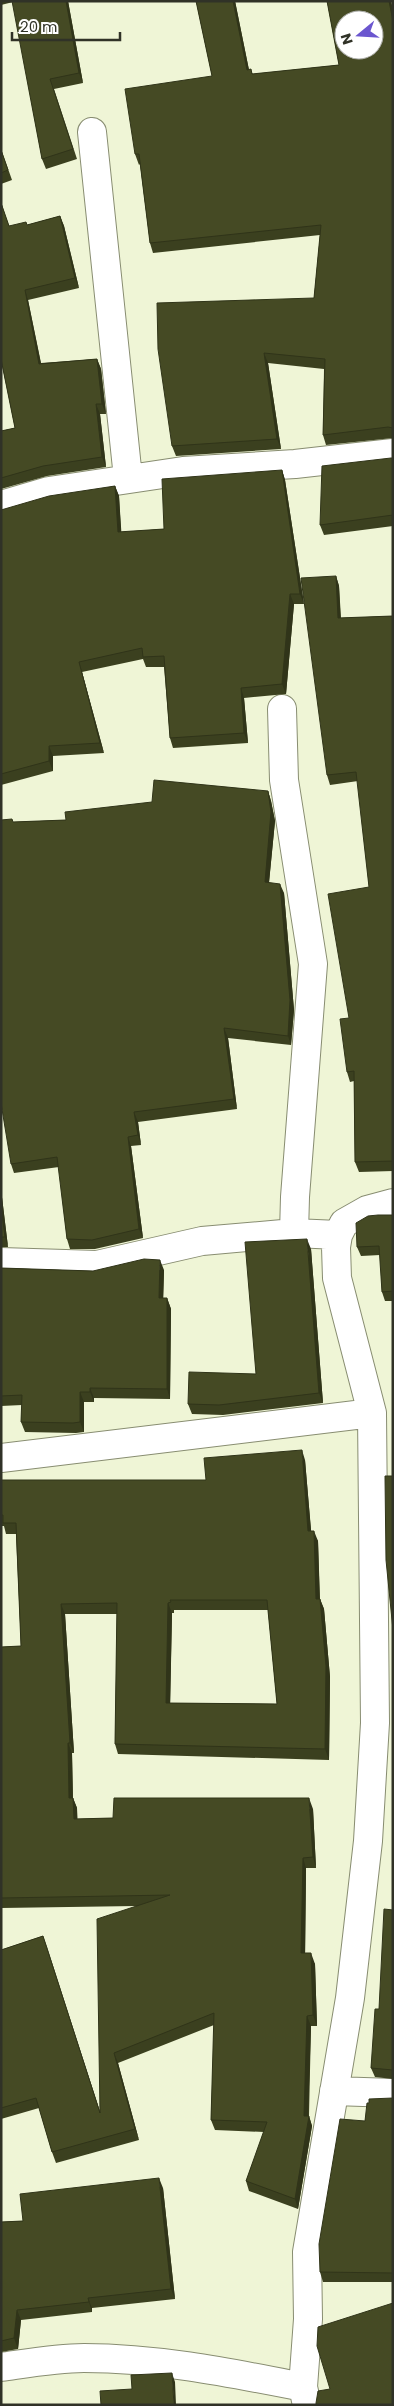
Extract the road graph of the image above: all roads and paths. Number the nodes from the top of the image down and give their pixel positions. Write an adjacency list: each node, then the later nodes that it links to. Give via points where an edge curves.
1 (92, 132): 3 (street)
2 (393, 454): 3 (street)
3 (128, 478): 4 (street, via 49,491)
4 (1, 504)
5 (282, 709): 7 (street, via 284,780 313,964)
6 (393, 1203): 8 (street, via 368,1210 344,1223)
7 (294, 1233): 8 (street); 9 (street, via 202,1241 97,1265)
8 (338, 1235): 10 (street, via 337,1278)
9 (1, 1262)
10 (372, 1413): 11 (street); 12 (street, via 374,1723 368,1840 350,1998)
11 (1, 1458)
12 (334, 2091): 13 (street); 15 (street, via 307,2252)
13 (393, 2093)
14 (1, 2367): 15 (street, via 52,2360 115,2360 185,2366)
15 (305, 2396)

